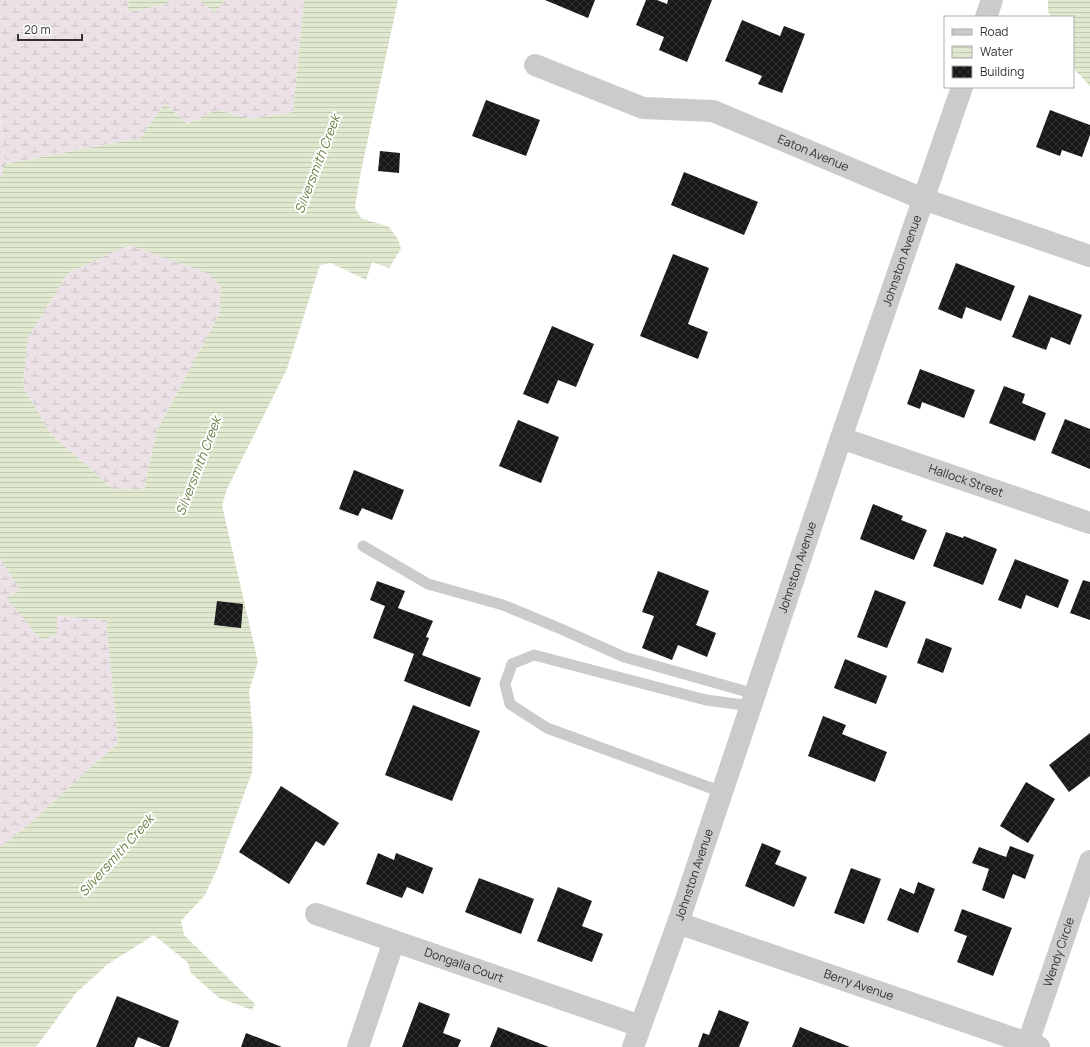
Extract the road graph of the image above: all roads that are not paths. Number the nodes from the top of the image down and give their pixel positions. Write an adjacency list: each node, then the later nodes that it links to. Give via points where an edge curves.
1 (992, 0): 2 (street)
2 (986, 16)
3 (535, 65): 5 (street, Eaton Avenue, via 643,108 713,111)
4 (962, 88): 5 (street, Johnston Avenue)
5 (923, 199): 6 (street, Eaton Avenue); 7 (street, Johnston Avenue)
6 (1090, 256)
7 (841, 438): 8 (street, Hallock Street); 10 (street, Johnston Avenue)
8 (1090, 524)
9 (363, 546): 10 (lane, via 428,584 504,606 624,657)
10 (753, 700): 11 (street, Johnston Avenue); 11 (lane, via 706,700 534,655 512,664 505,684 510,704 547,728)
11 (722, 792): 14 (street, Johnston Avenue)
12 (1090, 861): 17 (street, Wendy Circle)
13 (316, 914): 15 (street, Dongalla Court)
14 (678, 923): 16 (street, Johnston Avenue); 17 (street, Berry Avenue)
15 (394, 941): 16 (street, Dongalla Court); 18 (street)
16 (640, 1026): 19 (street, Johnston Avenue)
17 (1033, 1045)
18 (358, 1047)
19 (633, 1047)

